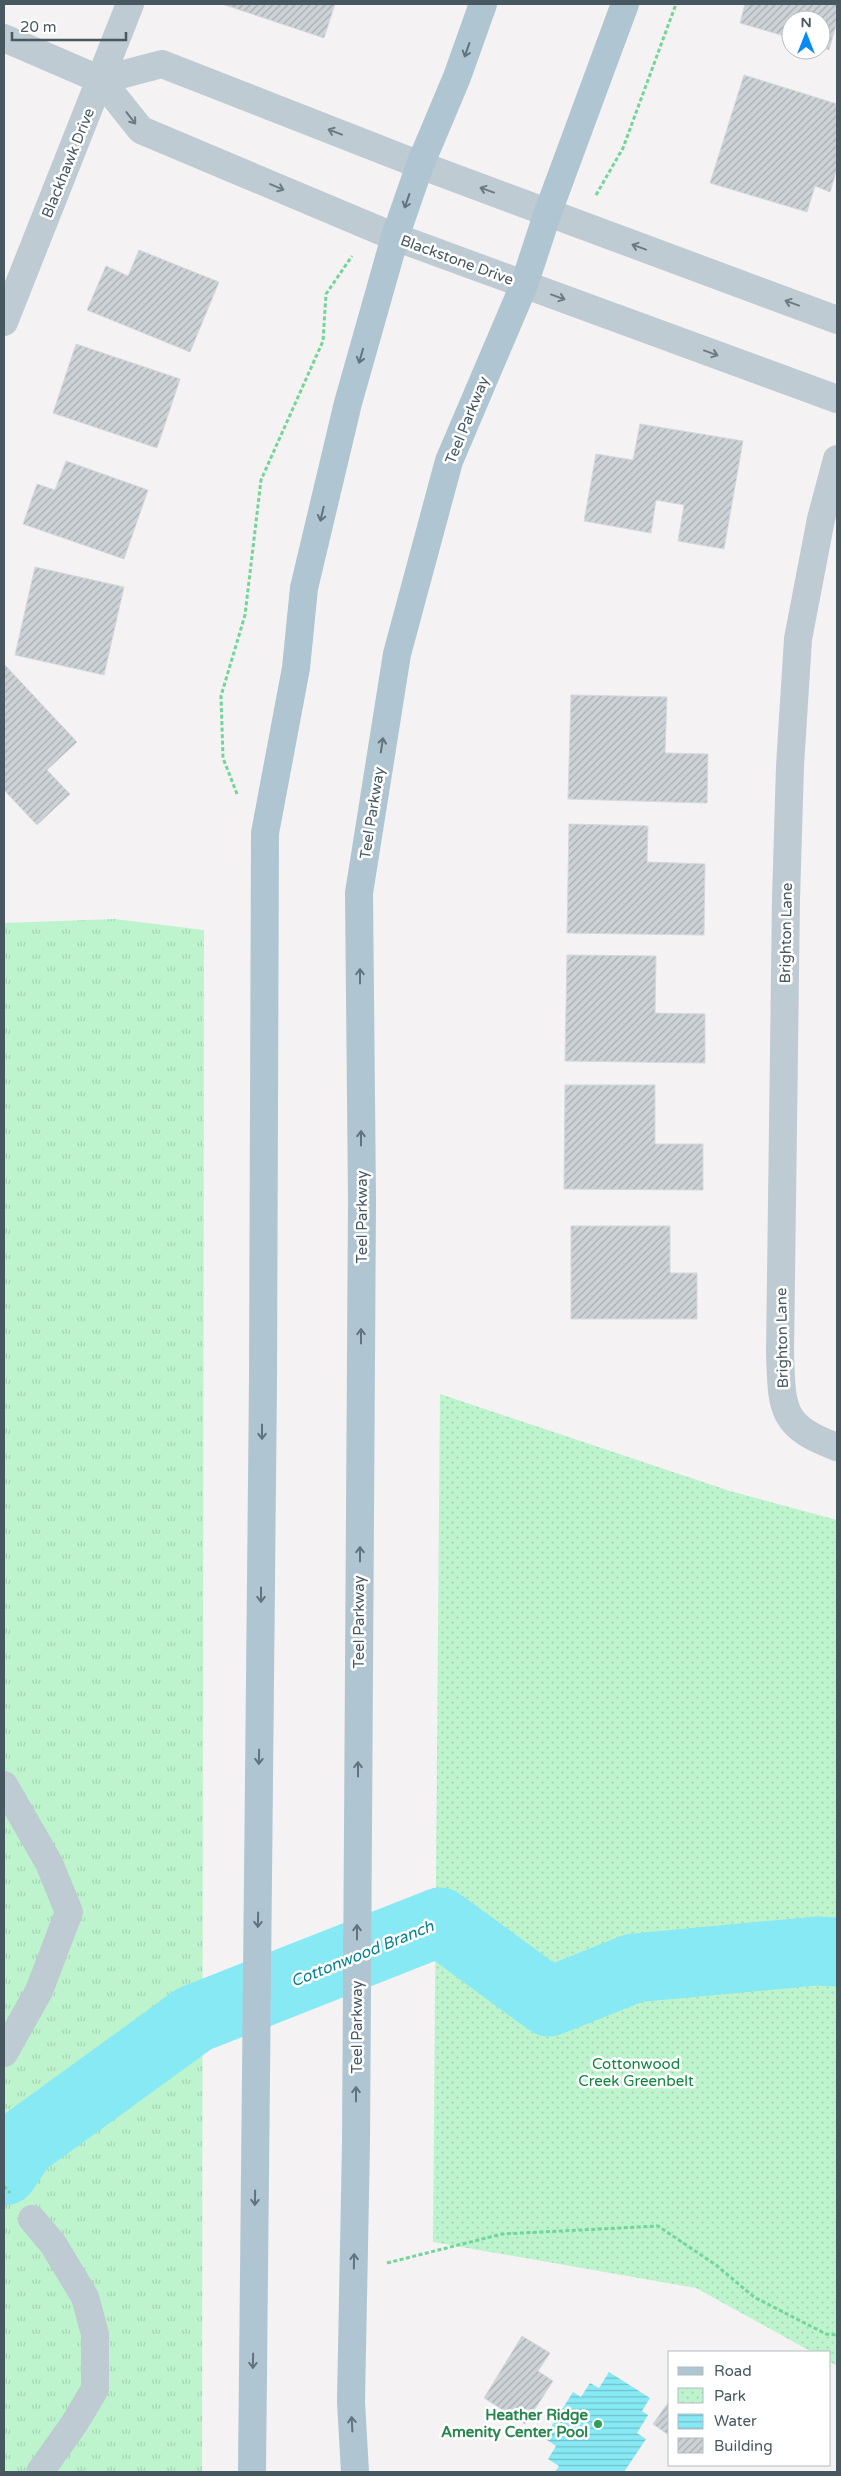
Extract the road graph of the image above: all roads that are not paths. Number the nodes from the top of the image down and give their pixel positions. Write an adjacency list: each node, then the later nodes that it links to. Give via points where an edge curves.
1 (130, 4): 5 (street, Blackhawk Drive)
2 (483, 4): 6 (main road, one-way to 6)
3 (625, 4): 7 (main road, Teel Parkway)
4 (4, 38): 5 (street, Blackstone Drive)
5 (101, 80): 6 (street, one-way to 5, via 162,64); 8 (street, Blackstone Drive, one-way to 8, via 141,130); 11 (street, Blackhawk Drive)
6 (420, 165): 7 (street, one-way to 6); 8 (main road, one-way to 8)
7 (548, 212): 9 (main road, Teel Parkway); 10 (street, one-way to 7)
8 (394, 236): 9 (street, Blackstone Drive); 19 (main road, one-way to 19, via 348,403 304,588 296,668 265,833)
9 (524, 285): 12 (street, Blackstone Drive, one-way to 12); 20 (main road, Teel Parkway, one-way to 9, via 351,2402 361,1385 359,893 397,654 449,461)
10 (837, 320)
11 (4, 322)
12 (837, 399)
13 (837, 459): 14 (street, Brighton Lane, via 821,519 798,639 790,766 780,1353 785,1411 797,1426)
14 (837, 1447)
15 (4, 1784): 16 (street, via 49,1863 69,1912 39,1991)
16 (4, 2053)
17 (32, 2219): 18 (street, via 53,2244 85,2297 95,2334 95,2389)
18 (40, 2472)
19 (252, 2472)
20 (355, 2472)

